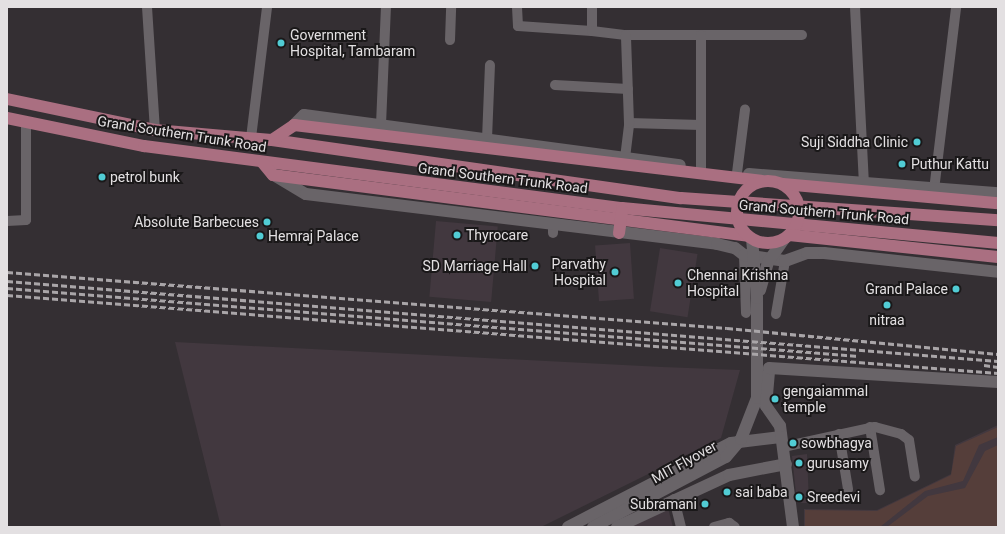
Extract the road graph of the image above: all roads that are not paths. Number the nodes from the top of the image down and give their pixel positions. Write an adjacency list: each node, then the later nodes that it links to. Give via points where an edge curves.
1 (147, 7): 25 (street)
2 (267, 7): 26 (street)
3 (386, 7): 22 (street)
4 (451, 7): 13 (street)
5 (517, 7): 9 (street, via 518,26)
6 (592, 7): 9 (street)
7 (855, 7): 36 (street)
8 (956, 7): 37 (street)
9 (592, 32): 10 (street)
10 (626, 35): 11 (street); 16 (street)
11 (701, 35): 12 (street); 23 (street)
12 (802, 35)
13 (450, 40)
14 (490, 65): 27 (street)
15 (555, 85): 16 (street)
16 (628, 89): 21 (street)
17 (7, 99): 25 (main road, Grand Southern Trunk Road)
18 (745, 110): 32 (street)
19 (7, 118): 20 (main road, Grand Southern Trunk Road)
20 (26, 122): 30 (main road, Grand Southern Trunk Road, via 144,146); 42 (street, via 26,220)
21 (629, 123): 23 (street); 29 (street)
22 (381, 125): 24 (street, via 304,116); 27 (street)
23 (701, 125): 31 (street)
24 (300, 126): 28 (main road); 34 (main road)
25 (155, 130): 26 (main road, Grand Southern Trunk Road)
26 (252, 138): 28 (main road, Grand Southern Trunk Road)
27 (487, 139): 29 (street)
28 (272, 140): 41 (main road, Grand Southern Trunk Road, via 681,198)
29 (625, 158): 31 (street)
30 (262, 162): 33 (main road); 40 (main road, Grand Southern Trunk Road)
31 (701, 168): 32 (street)
32 (737, 173): 36 (street)
33 (273, 175): 43 (street, via 306,194 553,229); 44 (main road)
34 (761, 181): 35 (main road); 44 (main road, via 744,191 738,204 738,219)
35 (783, 184): 39 (main road); 45 (main road, via 796,198 799,208 797,222)
36 (864, 184): 37 (street)
37 (934, 190): 38 (street)
38 (998, 193)
39 (998, 203)
40 (622, 208): 43 (main road); 46 (main road, Grand Southern Trunk Road)
41 (998, 220)
42 (7, 221)
43 (619, 233): 47 (street, via 717,244 735,248)
44 (750, 237): 45 (main road, via 768,243); 51 (street, MIT Flyover)
45 (786, 237): 48 (main road); 51 (street, MIT Flyover, via 768,262)
46 (998, 243)
47 (744, 255): 49 (street); 52 (street)
48 (998, 257)
49 (785, 261): 50 (street, via 807,253 824,253); 53 (street)
50 (998, 272)
51 (757, 298): 65 (street, MIT Flyover, via 757,398 741,439 726,457)
52 (746, 313)
53 (776, 314)
54 (998, 382): 57 (street, via 773,366 767,376 766,406)
55 (870, 427): 56 (street); 59 (street, via 905,437 910,443); 61 (street)
56 (839, 434): 57 (street); 60 (street)
57 (781, 437): 58 (street); 64 (street, via 731,443)
58 (786, 464): 62 (street, via 749,468); 69 (street)
59 (916, 477)
60 (848, 489)
61 (880, 490)
62 (674, 499): 63 (street); 66 (street)
63 (625, 525)
64 (568, 527)
65 (593, 527)
66 (681, 527)
67 (714, 527): 68 (street, via 729,523)
68 (735, 527)
69 (793, 527)

